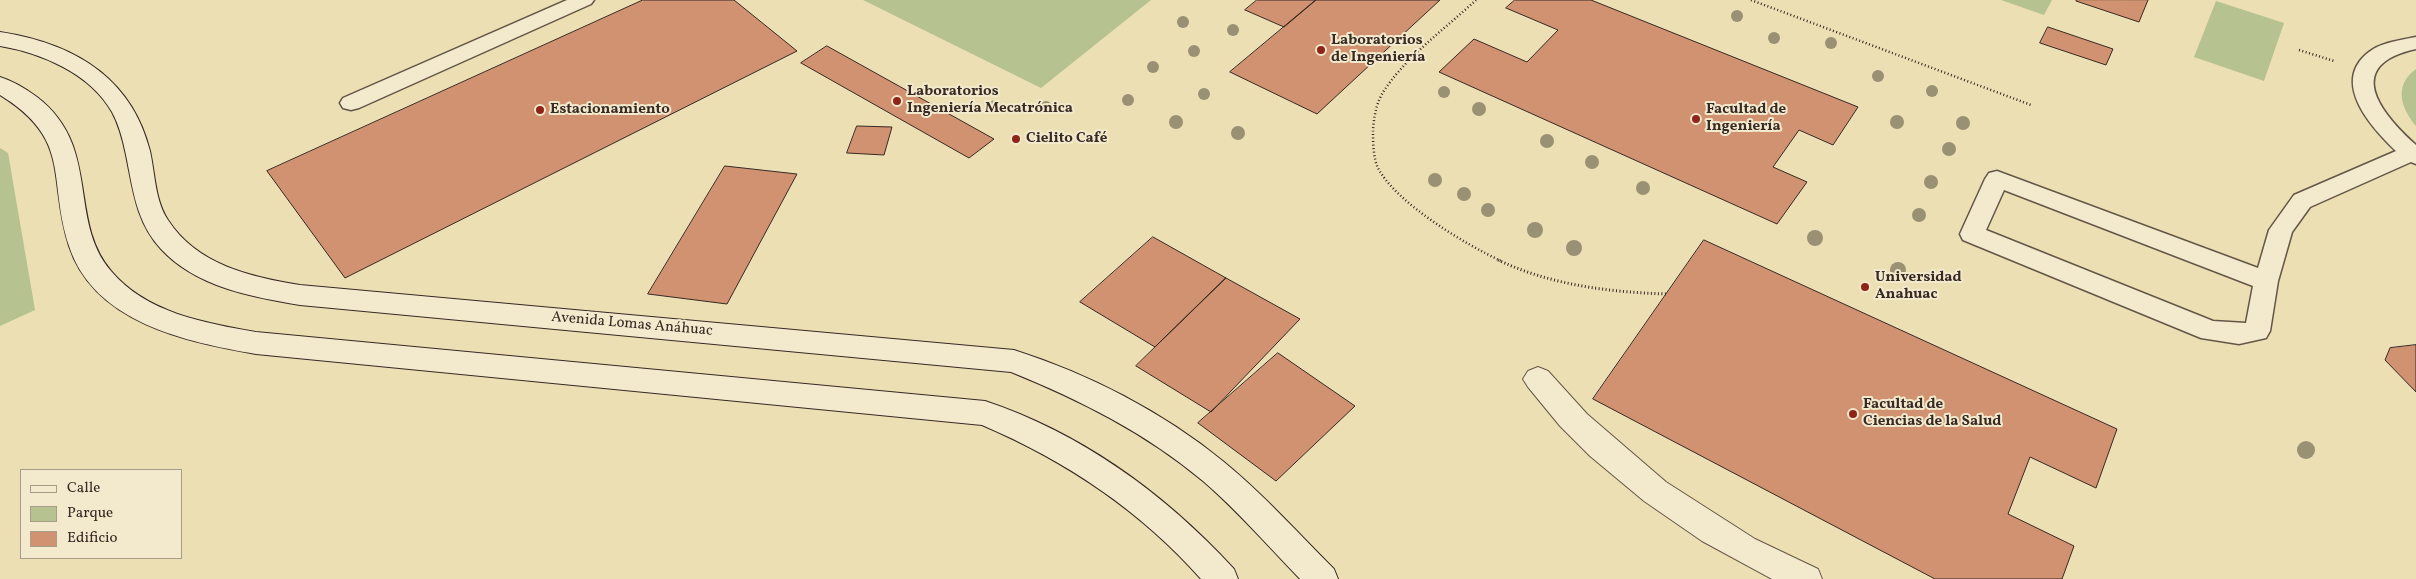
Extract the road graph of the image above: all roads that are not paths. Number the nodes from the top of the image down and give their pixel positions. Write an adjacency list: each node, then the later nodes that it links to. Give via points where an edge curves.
1 (584, 0): 5 (lane)
2 (0, 38): 10 (main road, Avenida Lomas Anáhuac, via 50,52 79,66 102,84 120,106 132,130 149,208 157,226 176,247 208,271 265,290 300,294 1014,361 1067,381 1118,406 1167,436 1213,471 1257,511)
3 (2416, 42): 6 (lane, via 2398,45 2376,55 2363,70 2363,94 2379,123)
4 (0, 85): 9 (main road, via 41,112 57,132 67,155 79,235 88,258 102,278 148,314 172,324 216,337 256,343 985,414 1035,434 1119,483 1160,516)
5 (351, 103)
6 (2414, 155): 7 (lane, via 2302,201 2281,230)
7 (2266, 281): 7 (lane, via 1997,179 1972,234 2210,331 2239,334 2257,331)
8 (1538, 379): 11 (main road, via 1575,421 1619,463 1671,503 1730,540)
9 (1222, 579)
10 (1322, 579)
11 (1806, 579)

